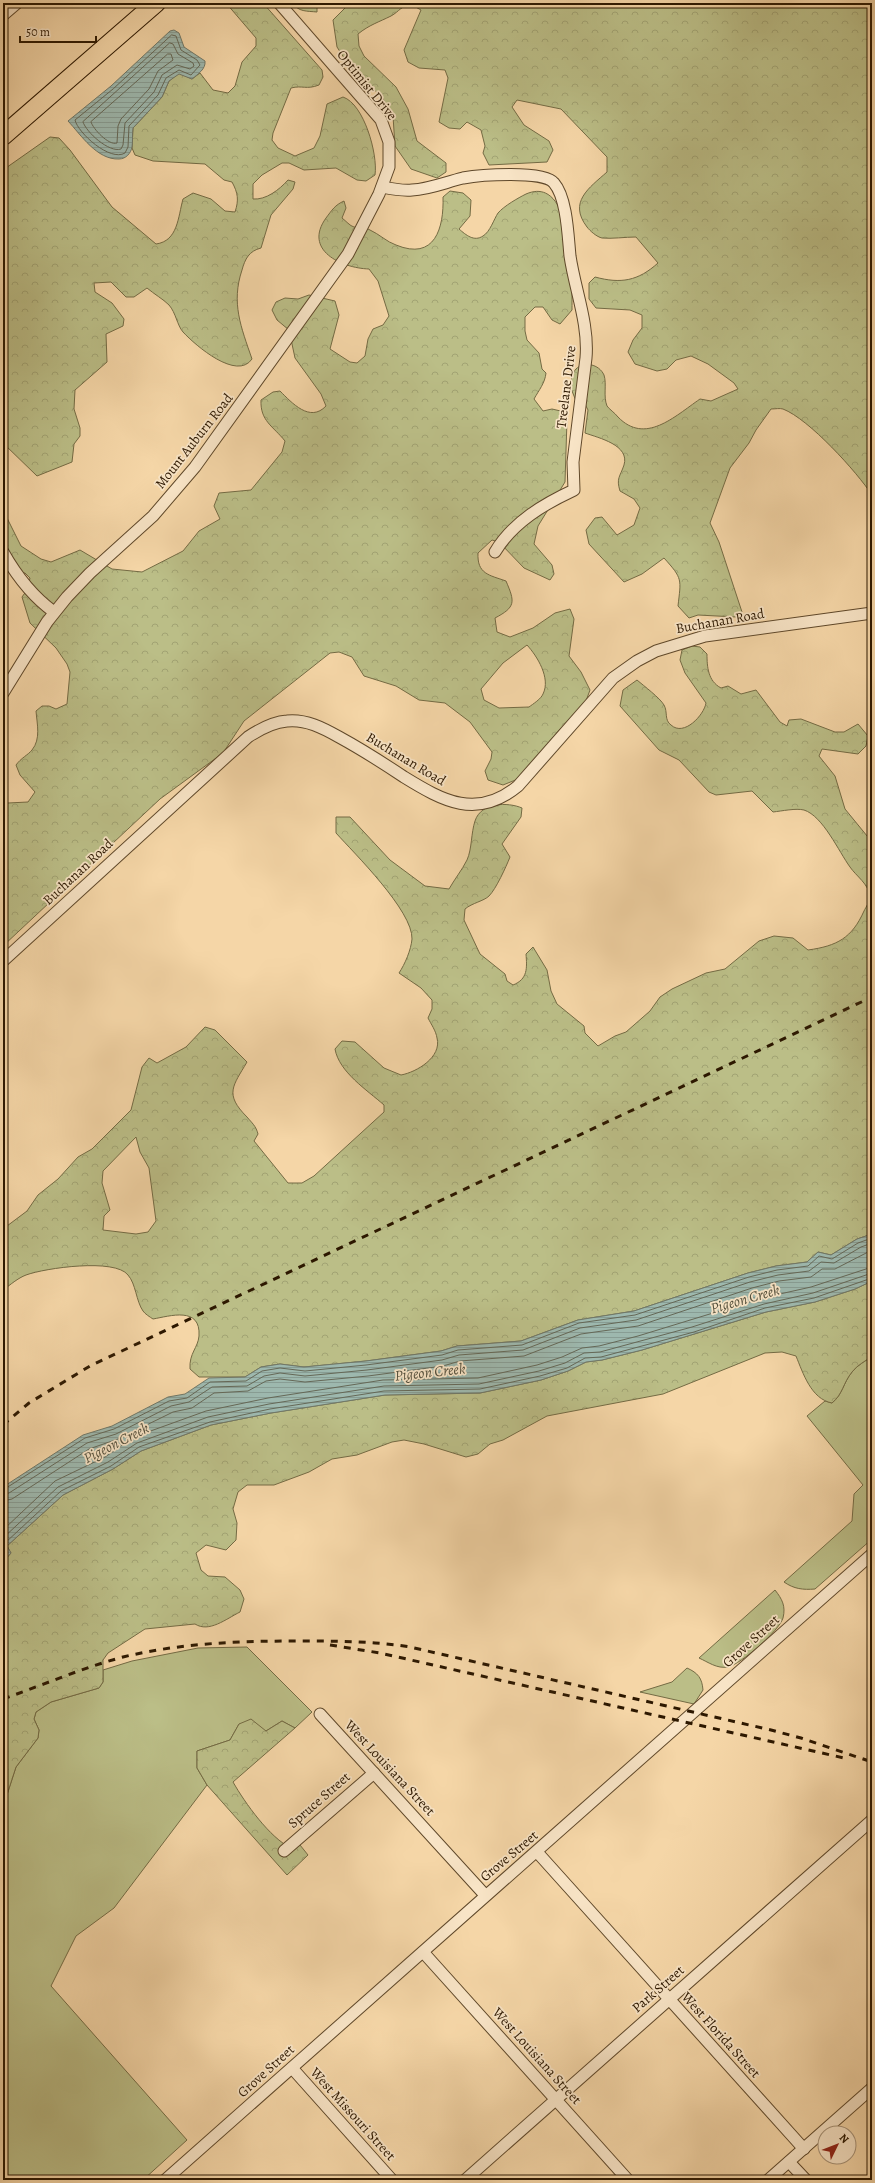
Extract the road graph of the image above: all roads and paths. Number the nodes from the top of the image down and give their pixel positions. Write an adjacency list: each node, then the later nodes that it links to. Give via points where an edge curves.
1 (17, 3): 4 (street)
2 (156, 3): 5 (main road)
3 (279, 3): 6 (street, Optimist Drive, via 386,130 391,151)
4 (3, 15)
5 (3, 136)
6 (382, 187): 8 (street, Treelane Drive, via 411,190 463,178 546,177 558,188 564,206 573,278 587,340 573,462 574,490 542,505 502,540); 9 (street, Mount Auburn Road, via 344,260 195,467 153,516 90,573)
7 (3, 552): 9 (street, via 28,588)
8 (495, 552)
9 (54, 612): 11 (street, Mount Auburn Road)
10 (872, 613): 12 (street, Buchanan Road, via 705,636 656,651 613,678 518,786 506,796 482,804 458,804 435,796 344,739 313,724 294,720 273,724 248,737)
11 (3, 693)
12 (3, 961)
13 (872, 1554): 18 (street, Grove Street)
14 (320, 1714): 15 (street, West Louisiana Street)
15 (374, 1773): 17 (street, Spruce Street); 19 (street, West Louisiana Street)
16 (872, 1820): 21 (street, Park Street)
17 (284, 1851)
18 (537, 1852): 19 (street, Grove Street); 21 (street, West Florida Street)
19 (485, 1896): 20 (street, Grove Street)
20 (423, 1952): 22 (street, Grove Street); 24 (street, West Louisiana Street)
21 (669, 1999): 24 (street, Park Street); 25 (street, West Florida Street)
22 (292, 2068): 27 (street, Grove Street); 28 (street, West Missouri Street)
23 (872, 2088): 25 (street)
24 (556, 2099): 29 (street, Park Street); 30 (street, West Louisiana Street)
25 (804, 2149): 26 (street)
26 (789, 2162): 31 (street); 32 (street)
27 (165, 2180)
28 (392, 2180)
29 (464, 2180)
30 (628, 2180)
31 (768, 2180)
32 (806, 2180)

